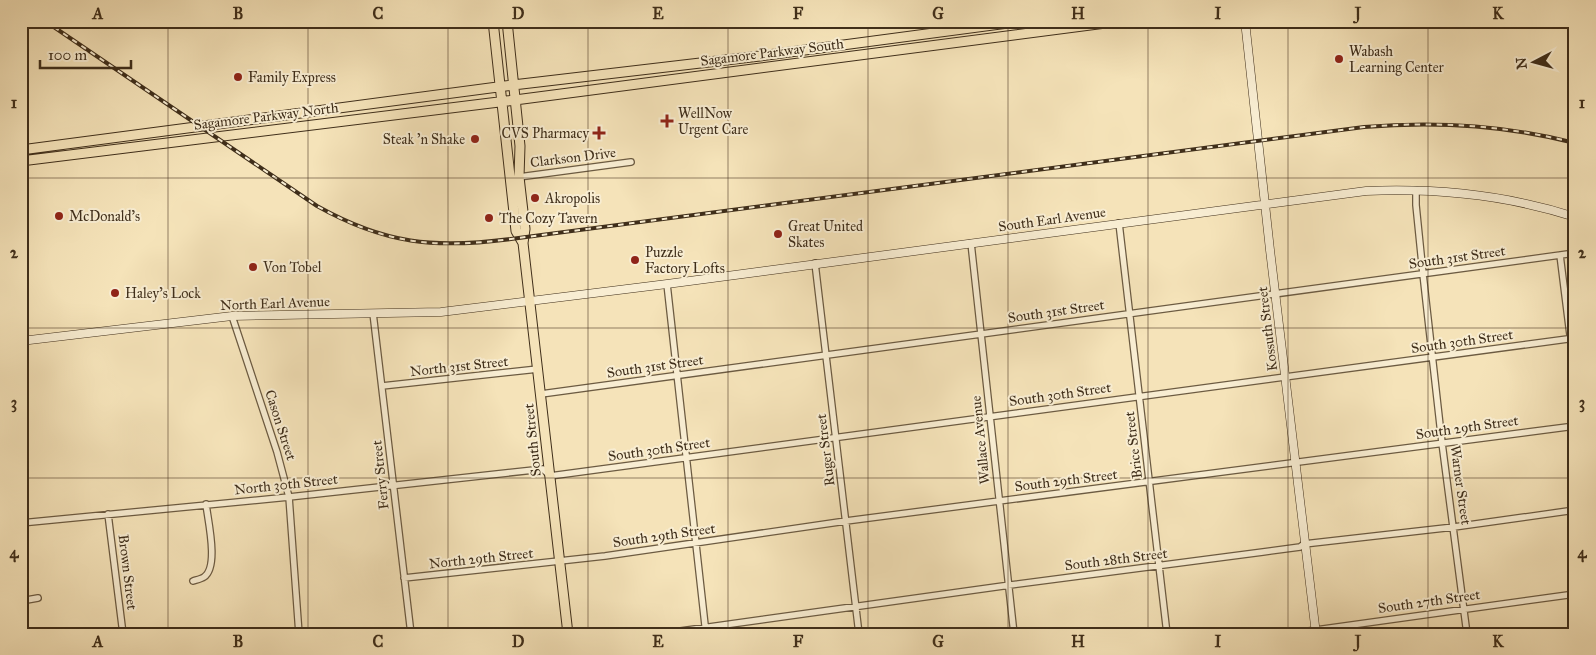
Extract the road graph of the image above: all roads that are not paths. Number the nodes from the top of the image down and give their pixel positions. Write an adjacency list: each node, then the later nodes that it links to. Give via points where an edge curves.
1 (493, 21): 7 (main road, South Street)
2 (506, 21): 6 (main road, South Street)
3 (1024, 21): 6 (main road, Sagamore Parkway South)
4 (1121, 21): 8 (main road, Sagamore Parkway South)
5 (1245, 21): 15 (street, Kossuth Street)
6 (513, 85): 7 (main road, Sagamore Parkway North); 8 (main road, South Street)
7 (501, 86): 9 (main road, South Street); 10 (main road, Sagamore Parkway North)
8 (515, 100): 9 (main road, Sagamore Parkway North); 13 (main road, South Street, via 520,146)
9 (502, 101): 11 (main road, Sagamore Parkway North); 18 (main road, South Street, via 516,231)
10 (21, 150)
11 (21, 161)
12 (631, 162): 13 (street, Clarkson Drive)
13 (519, 176): 18 (main road, South Street, via 525,229)
14 (1416, 190): 15 (street, South Earl Avenue, via 1366,191); 16 (street, South Earl Avenue, via 1500,198); 23 (street, Warner Street)
15 (1265, 204): 17 (street, South Earl Avenue); 25 (street, Kossuth Street)
16 (1575, 217)
17 (1119, 223): 19 (street, South Earl Avenue); 28 (street, Brice Street)
18 (523, 243): 26 (main road, South Street)
19 (971, 243): 22 (street, South Earl Avenue); 30 (street, Wallace Avenue)
20 (1575, 253): 21 (street, South 31st Street)
21 (1560, 256): 23 (street, South 31st Street); 31 (street)
22 (815, 263): 24 (street, South Earl Avenue); 33 (street, Ruger Street)
23 (1423, 274): 25 (street, South 31st Street); 34 (street, Warner Street)
24 (667, 284): 26 (street, South Earl Avenue); 36 (street)
25 (1275, 294): 28 (street, South 31st Street); 38 (street, Kossuth Street)
26 (531, 301): 27 (street, North Earl Avenue, via 441,312); 35 (main road, South Street)
27 (373, 312): 29 (street, North Earl Avenue); 39 (street, Ferry Street)
28 (1131, 314): 30 (street, South 31st Street); 41 (street, Brice Street)
29 (232, 316): 32 (street, North Earl Avenue); 51 (street, Cason Street)
30 (981, 334): 33 (street, South 31st Street); 42 (street, Wallace Avenue)
31 (1573, 338): 34 (street, South 30th Street); 37 (street)
32 (21, 341)
33 (826, 355): 36 (street, South 31st Street); 44 (street, Ruger Street)
34 (1433, 358): 38 (street, South 30th Street); 45 (street, Warner Street)
35 (538, 369): 39 (street, North 31st Street); 40 (main road, South Street)
36 (678, 375): 40 (street, South 31st Street); 46 (street)
37 (1575, 375)
38 (1285, 378): 41 (street, South 30th Street); 47 (street, Kossuth Street)
39 (382, 386): 50 (street, Ferry Street)
40 (541, 394): 48 (main road, South Street)
41 (1140, 396): 42 (street, South 30th Street); 49 (street, Brice Street)
42 (990, 416): 44 (street, South 30th Street); 52 (street, Wallace Avenue)
43 (1575, 426): 45 (street, South 29th Street)
44 (836, 437): 46 (street, South 30th Street); 56 (street, Ruger Street)
45 (1442, 443): 47 (street, South 29th Street); 58 (street, Warner Street)
46 (686, 458): 48 (street, South 30th Street); 59 (street)
47 (1295, 463): 49 (street, South 29th Street); 60 (street, Kossuth Street)
48 (550, 476): 50 (street, North 30th Street, via 542,469); 61 (main road, South Street)
49 (1150, 481): 52 (street, South 29th Street); 62 (street, Brice Street)
50 (393, 485): 51 (street, North 30th Street); 63 (street, Ferry Street)
51 (289, 497): 53 (street, North 30th Street); 74 (street, Cason Street)
52 (999, 501): 56 (street, South 29th Street); 65 (street, Wallace Avenue)
53 (206, 504): 55 (street, North 30th Street); 64 (street, via 213,561 204,577)
54 (1575, 510): 58 (street, South 28th Street)
55 (108, 514): 57 (street, North 30th Street); 73 (street, Brown Street)
56 (846, 521): 59 (street, South 29th Street); 69 (street, Ruger Street)
57 (21, 523)
58 (1454, 527): 60 (street, South 28th Street); 70 (street, Warner Street)
59 (696, 543): 61 (street, South 29th Street); 71 (street)
60 (1304, 544): 62 (street, South 28th Street); 72 (street, Kossuth Street)
61 (560, 561): 63 (street, North 29th Street); 76 (main road, South Street)
62 (1159, 566): 65 (street, South 28th Street); 80 (street, Brice Street)
63 (404, 578): 75 (street, Ferry Street)
64 (193, 581)
65 (1009, 585): 69 (street, South 28th Street); 79 (street, Wallace Avenue)
66 (1575, 594): 70 (street, South 27th Street)
67 (38, 598): 68 (street)
68 (21, 601)
69 (856, 607): 71 (street, South 28th Street); 78 (street, Ruger Street)
70 (1464, 609): 72 (street, South 27th Street); 82 (street, Warner Street)
71 (706, 631): 77 (street, South 28th Street)
72 (1315, 632): 81 (street, South 27th Street)
73 (123, 634)
74 (299, 634)
75 (411, 634)
76 (568, 634)
77 (659, 634)
78 (859, 634)
79 (1014, 634)
80 (1167, 634)
81 (1287, 634)
82 (1467, 634)

